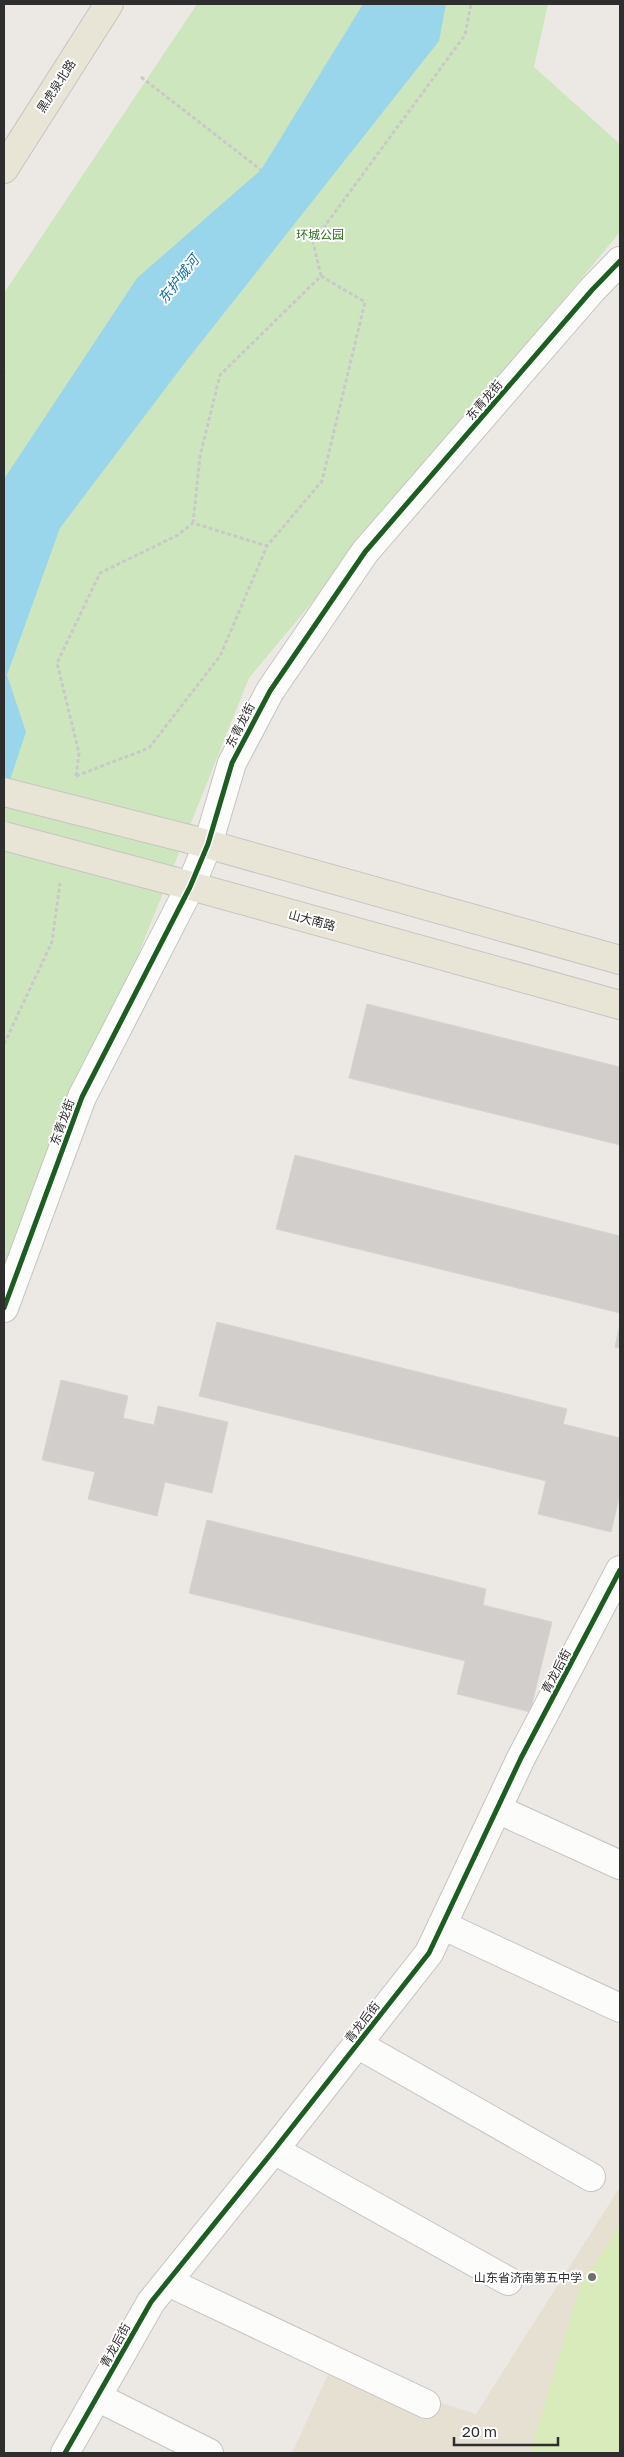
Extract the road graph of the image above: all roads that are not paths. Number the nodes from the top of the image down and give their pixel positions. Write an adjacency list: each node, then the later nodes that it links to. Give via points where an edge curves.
1 (109, 4): 2 (main road, 黑虎泉北路)
2 (4, 168)
3 (620, 261): 6 (street, 东青龙街, via 365,552 270,691 232,763)
4 (4, 792): 6 (main road, bridge)
5 (4, 836): 7 (main road, 山大南路, bridge)
6 (198, 841): 7 (street, 东青龙街); 8 (main road)
7 (182, 884): 9 (main road, 山大南路); 10 (street, 东青龙街, via 82,1097)
8 (620, 960)
9 (620, 1005)
10 (4, 1308)
11 (620, 1570): 12 (street, 青龙后街)
12 (497, 1808): 13 (street); 14 (street, 青龙后街)
13 (620, 1864)
14 (442, 1925): 15 (street); 16 (street, 青龙后街, via 429,1953)
15 (620, 2008)
16 (357, 2044): 17 (street, 青龙后街); 18 (street)
17 (274, 2150): 19 (street); 20 (street, 青龙后街)
18 (591, 2177)
19 (508, 2281)
20 (168, 2282): 21 (street, 青龙后街, via 151,2302); 22 (street)
21 (97, 2397): 23 (street, 青龙后街); 24 (street)
22 (426, 2404)
23 (65, 2453)
24 (209, 2453)

